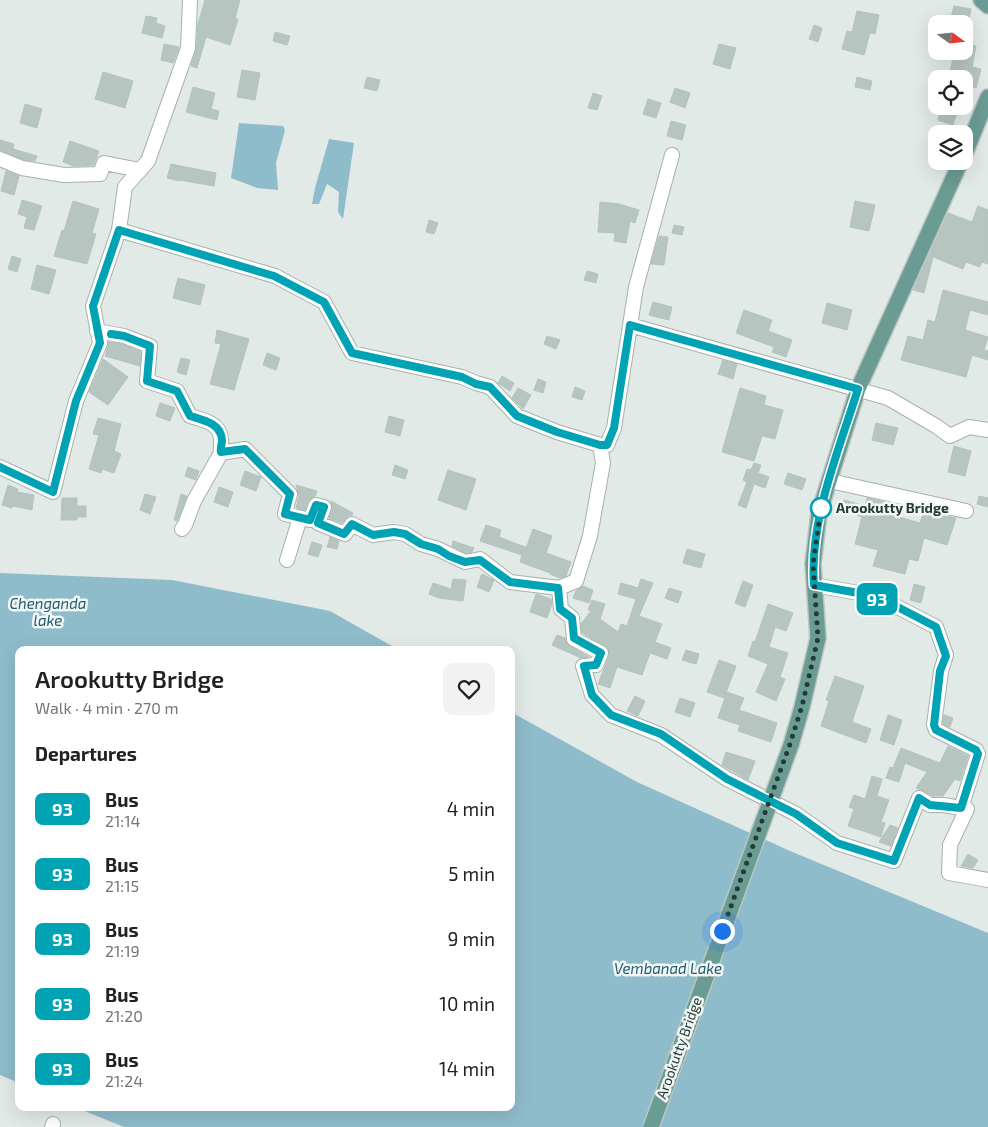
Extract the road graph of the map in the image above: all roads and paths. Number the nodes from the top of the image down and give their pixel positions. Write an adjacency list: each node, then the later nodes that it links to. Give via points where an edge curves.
1 (190, 0): 8 (street, via 188,48 148,161)
2 (981, 0): 3 (main road)
3 (988, 6)
4 (988, 97): 5 (main road)
5 (973, 134)
6 (672, 155): 11 (street, via 636,287)
7 (0, 159): 8 (street, via 22,168 64,175 100,174 104,163)
8 (140, 170): 10 (street, via 125,187)
9 (957, 170): 13 (main road, Arookutty Bridge)
10 (119, 230): 12 (street, via 93,306); 15 (street, via 274,276 324,302 352,353 462,377 490,387 517,416)
11 (630, 325): 13 (street); 15 (street, via 614,428 607,445)
12 (97, 331): 16 (street, via 124,336 150,346 147,381 177,391 190,416 212,423 222,439); 17 (street, via 100,343 76,401 53,492)
13 (858, 389): 14 (street, via 888,398 950,436 969,427); 18 (main road, Arookutty Bridge)
14 (988, 430)
15 (600, 445): 24 (street, via 603,463 590,536 576,581)
16 (221, 452): 20 (street, via 245,449 290,494 285,514); 21 (street)
17 (0, 467)
18 (830, 481): 19 (street); 23 (main road, Arookutty Bridge, via 820,513 813,564)
19 (966, 511)
20 (300, 518): 22 (street); 24 (street, via 310,520 316,505 324,507 318,523 344,534 352,524 373,535 405,534 465,562 480,560 510,582)
21 (182, 529)
22 (287, 560)
23 (814, 585): 25 (street, via 888,602 936,627 946,656 940,671 934,725 936,730 978,754); 27 (main road, Arookutty Bridge, bridge, via 818,638 802,706)
24 (558, 588): 25 (street, via 560,609 572,618 574,638 601,653 596,665 584,666 592,695 611,715 661,734 727,779 796,814 837,843 894,861 919,798 930,805)
25 (961, 808): 26 (street, via 967,809 950,845 950,873)
26 (988, 880)
27 (651, 1127)

